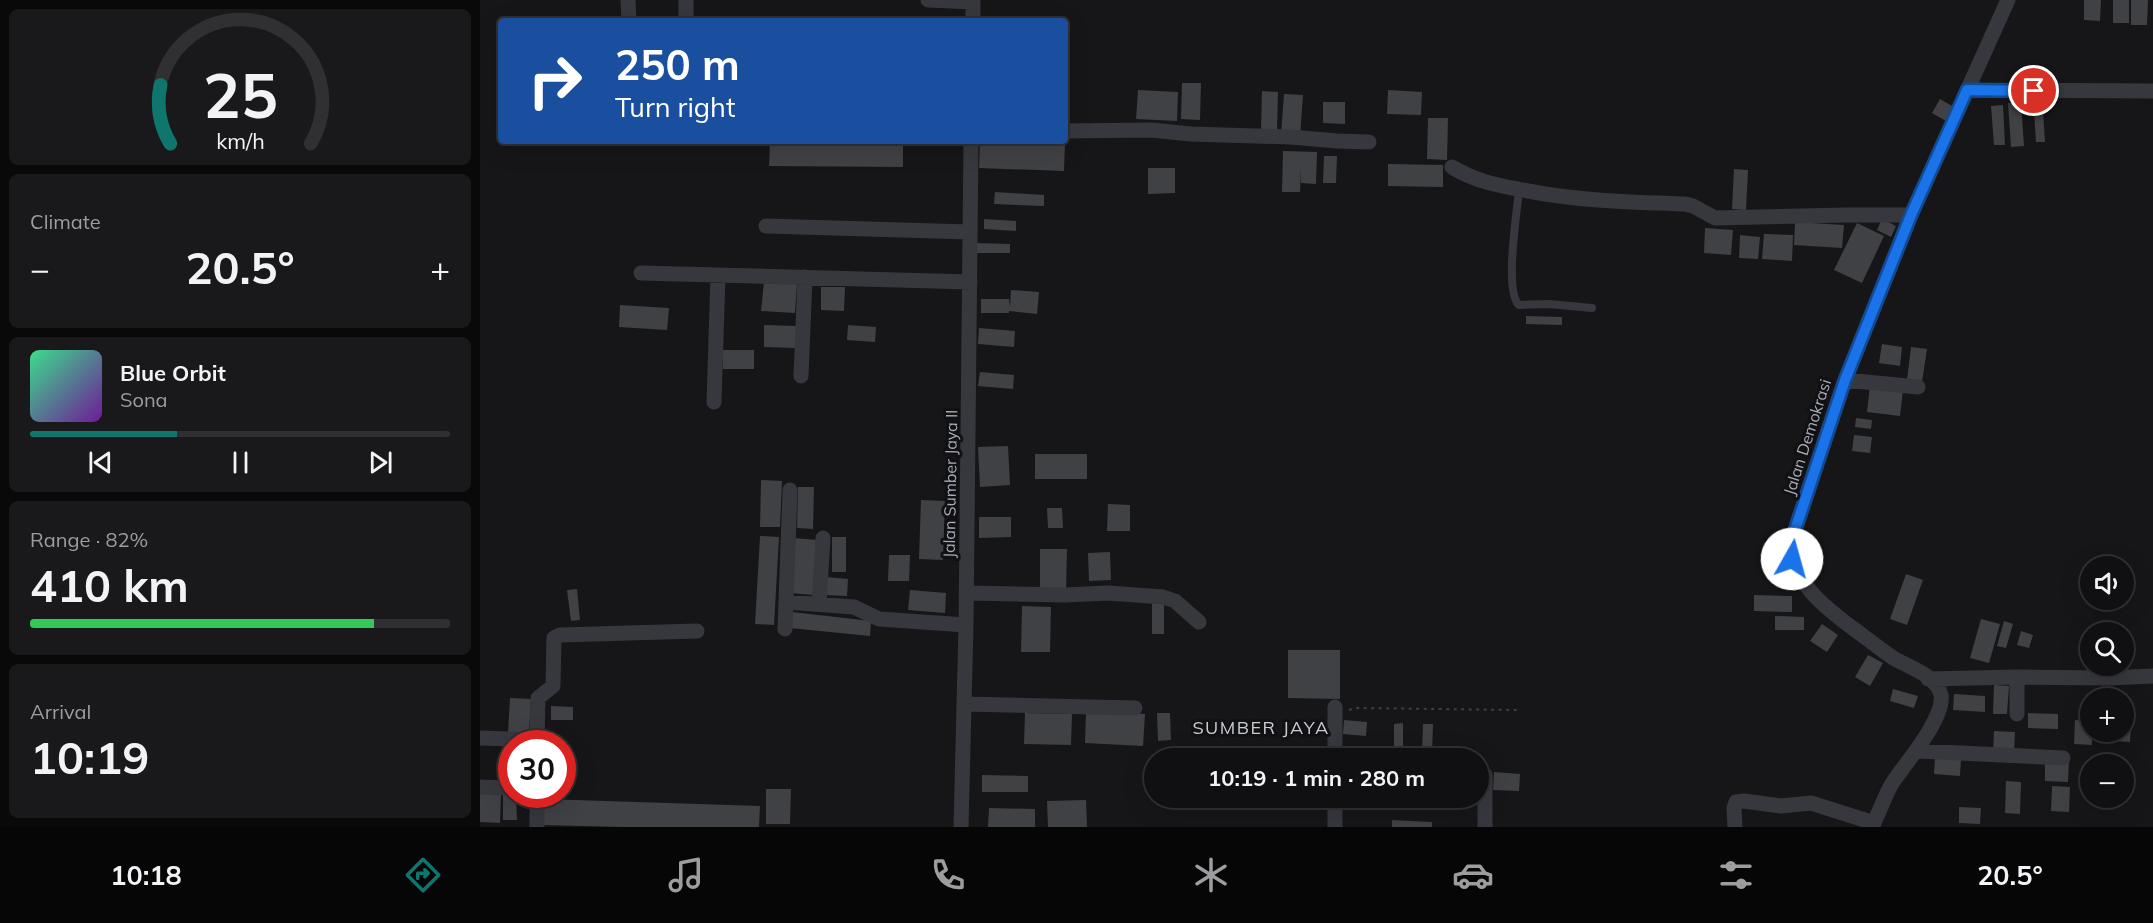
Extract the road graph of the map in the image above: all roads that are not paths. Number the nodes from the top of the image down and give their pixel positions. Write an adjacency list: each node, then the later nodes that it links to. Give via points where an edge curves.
1 (628, 0): 6 (street)
2 (686, 0): 7 (street)
3 (928, 0): 5 (street)
4 (2008, 0): 9 (street, Jalan Demokrasi)
5 (973, 1): 8 (street)
6 (629, 18)
7 (686, 18)
8 (973, 18)
9 (1967, 90): 10 (street); 16 (street, Jalan Demokrasi)
10 (2153, 91)
11 (1068, 131): 12 (street, via 1150,130)
12 (1369, 142)
13 (971, 144): 18 (street, Jalan Sumber Jaya II)
14 (1452, 167): 15 (street, via 1477,180)
15 (1519, 190): 16 (street, via 1589,201 1685,204 1716,218); 23 (lane, via 1512,265 1515,302 1519,306)
16 (1911, 215): 25 (street, Jalan Demokrasi)
17 (766, 226): 18 (street)
18 (970, 232): 22 (street, Jalan Sumber Jaya II)
19 (641, 273): 20 (street)
20 (718, 275): 21 (street); 27 (street)
21 (804, 277): 22 (street); 24 (street)
22 (970, 282): 30 (street, Jalan Sumber Jaya II)
23 (1592, 308)
24 (801, 376)
25 (1845, 380): 26 (street); 39 (street, Jalan Demokrasi, via 1790,545 1792,559 1823,606)
26 (1918, 387)
27 (714, 402)
28 (790, 490): 31 (street)
29 (823, 538): 32 (street)
30 (967, 594): 33 (street, via 1140,594 1175,601); 34 (street, Jalan Sumber Jaya II)
31 (786, 602): 32 (street); 35 (street)
32 (819, 604): 34 (street, via 854,607 879,619)
33 (1199, 622)
34 (966, 625): 40 (street, Jalan Sumber Jaya II)
35 (785, 629)
36 (697, 631): 44 (street, via 554,638 554,686 538,698)
37 (2153, 676): 38 (street)
38 (2017, 677): 39 (street); 43 (street)
39 (1929, 679): 48 (street, via 1941,694 1941,704)
40 (965, 704): 41 (street); 57 (street, Jalan Sumber Jaya II)
41 (1136, 708)
42 (1335, 711): 47 (street)
43 (2017, 714)
44 (537, 730)
45 (480, 738): 46 (street)
46 (498, 739)
47 (1335, 748)
48 (1918, 751): 49 (street); 55 (street, via 1893,783)
49 (2063, 758)
50 (480, 787): 51 (street)
51 (498, 788)
52 (537, 808): 56 (street)
53 (1335, 808): 58 (street)
54 (1485, 808): 59 (street)
55 (1872, 825): 60 (street, via 1811,803 1769,805 1743,801 1736,802 1734,808)
56 (537, 827)
57 (961, 827)
58 (1335, 827)
59 (1485, 827)
60 (1735, 827)

